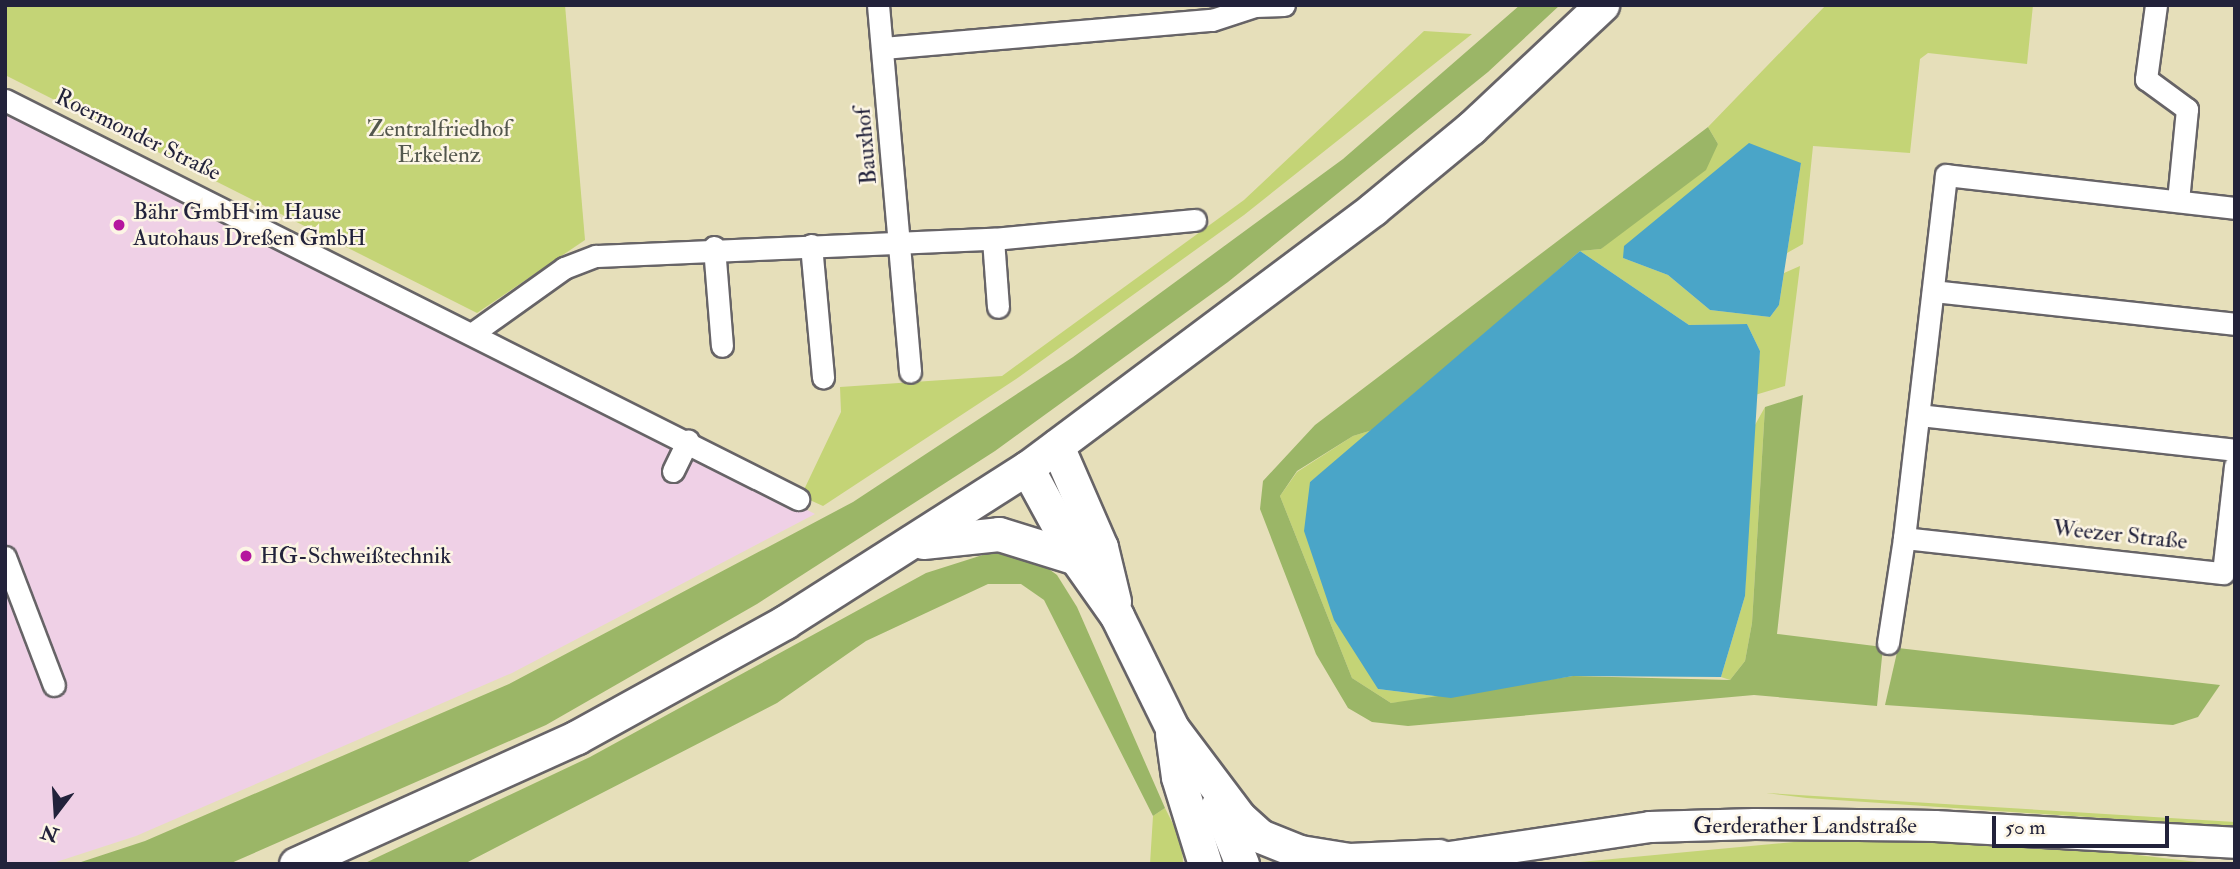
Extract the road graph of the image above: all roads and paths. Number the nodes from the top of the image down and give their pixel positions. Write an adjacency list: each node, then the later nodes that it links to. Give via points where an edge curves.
1 (878, 5): 5 (street, Bauxhof)
2 (1284, 5): 5 (street, via 1255,6 1213,20)
3 (1602, 5): 23 (main road, via 1471,128 1373,209)
4 (2156, 5): 7 (street, via 2146,79 2187,109)
5 (883, 48): 10 (street, Bauxhof)
6 (5, 100): 17 (street, Roermonder Straße)
7 (2178, 201): 8 (street); 14 (street, via 1946,174)
8 (2235, 208)
9 (1195, 220): 11 (street)
10 (901, 239): 11 (street); 12 (street); 19 (street)
11 (993, 239): 15 (street)
12 (811, 245): 13 (street); 20 (street)
13 (714, 247): 17 (street, via 596,256 564,268); 18 (street)
14 (1933, 291): 16 (street); 21 (street)
15 (998, 307)
16 (2235, 324)
17 (473, 333): 22 (street, Roermonder Straße)
18 (722, 346)
19 (910, 372)
20 (823, 377)
21 (1919, 415): 24 (street); 29 (street)
22 (688, 440): 27 (street); 28 (street, Roermonder Straße)
23 (1056, 446): 26 (main road); 33 (main road, via 1101,547)
24 (2235, 450)
25 (2235, 466): 29 (street, Weezer Straße, via 2223,573)
26 (1027, 468): 30 (main road); 32 (main road)
27 (673, 471)
28 (798, 499)
29 (1904, 538): 34 (street)
30 (907, 545): 32 (main road, via 999,534); 42 (main road, via 785,622 577,737)
31 (5, 557): 35 (street)
32 (1076, 558): 33 (main road)
33 (1117, 616): 36 (main road)
34 (1888, 643)
35 (54, 685)
36 (1171, 728): 37 (main road); 43 (main road, via 1178,777)
37 (1208, 781): 41 (main road, via 1239,817 1283,847 1349,860); 44 (main road)
38 (2235, 843): 39 (main road, Gerderather Landstraße)
39 (2204, 846): 40 (main road, Gerderather Landstraße); 41 (main road, Gerderather Landstraße, via 1935,826 1755,824 1650,827)
40 (2235, 854)
41 (1424, 860)
42 (296, 864)
43 (1205, 864)
44 (1242, 864)

